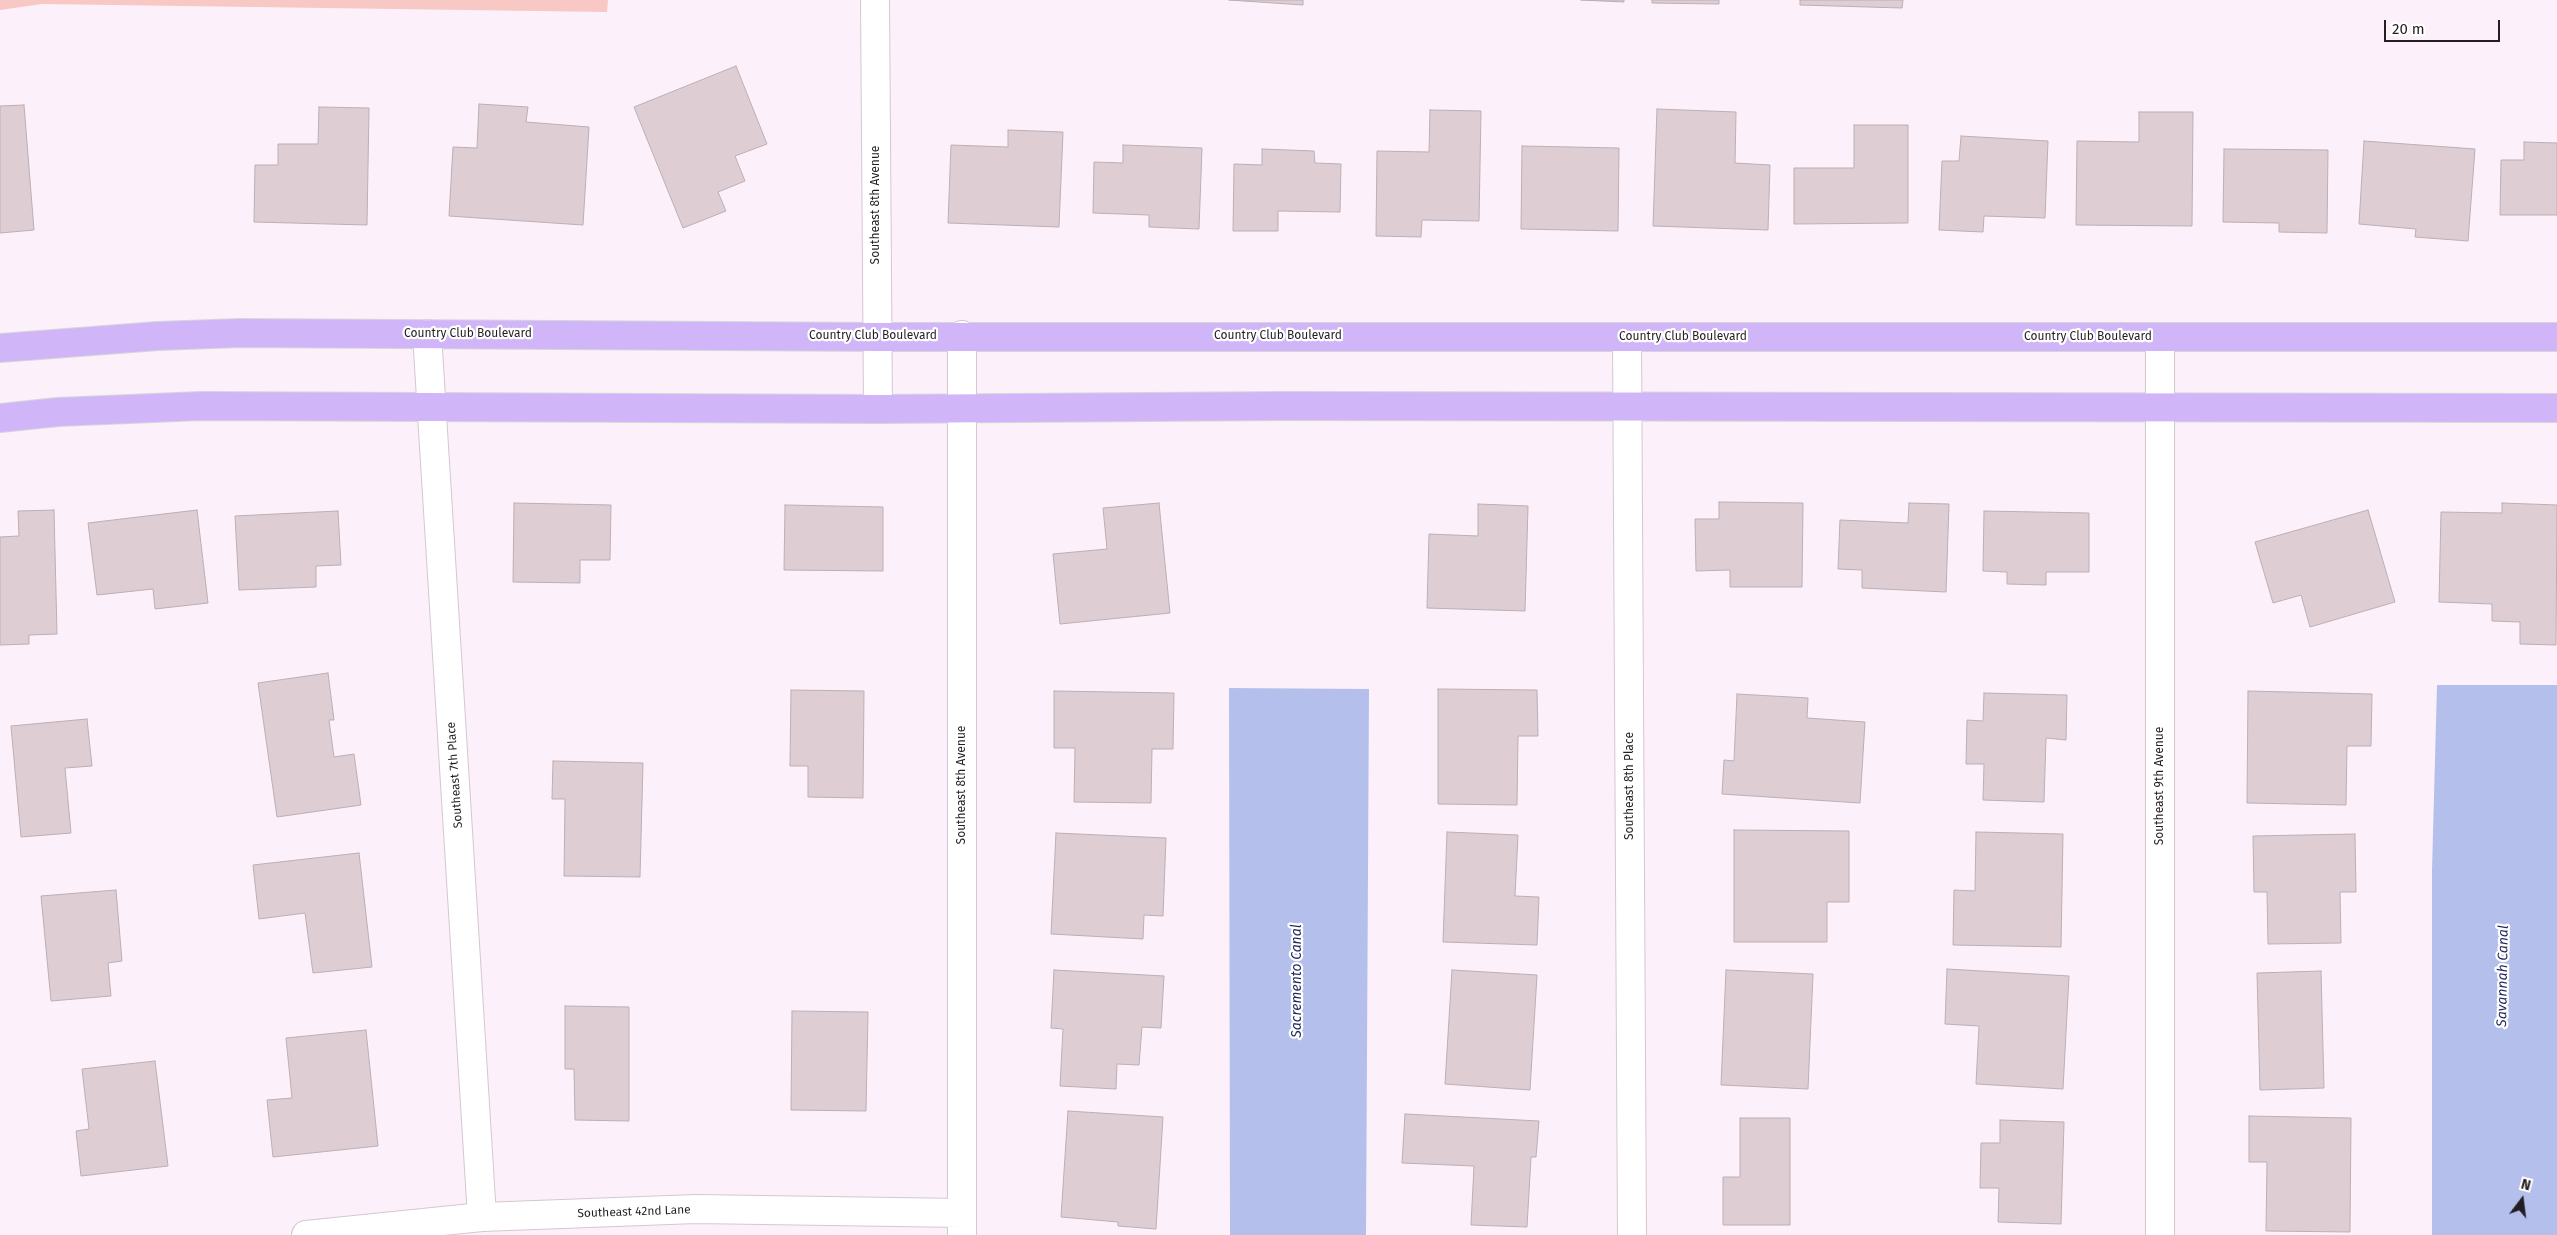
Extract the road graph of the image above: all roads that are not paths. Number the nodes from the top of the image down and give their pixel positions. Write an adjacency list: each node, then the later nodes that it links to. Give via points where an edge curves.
1 (875, 0): 4 (street, Southeast 8th Avenue)
2 (427, 334): 4 (main road, Country Club Boulevard); 8 (main road, Country Club Boulevard, via 158,336); 9 (street, Southeast 7th Place)
3 (962, 335): 4 (main road, Country Club Boulevard); 5 (main road, Country Club Boulevard); 14 (street, Southeast 8th Avenue)
4 (877, 336): 13 (street, Southeast 8th Avenue)
5 (1627, 337): 6 (main road, Country Club Boulevard); 10 (street, Southeast 8th Place)
6 (2160, 338): 7 (main road, Country Club Boulevard); 11 (street, Southeast 9th Avenue)
7 (2557, 338)
8 (0, 348)
9 (431, 406): 13 (main road); 15 (main road, via 201,406 58,412); 16 (street, Southeast 7th Place)
10 (1628, 407): 11 (main road); 14 (main road); 19 (street, Southeast 8th Place)
11 (2160, 408): 12 (main road); 20 (street, Southeast 9th Avenue)
12 (2557, 408)
13 (878, 409): 14 (main road)
14 (961, 409): 17 (street, Southeast 8th Avenue)
15 (0, 418)
16 (482, 1217): 17 (street, Southeast 42nd Lane, via 696,1210); 18 (street, Southeast 42nd Lane)
17 (962, 1224)
18 (306, 1235)
19 (1632, 1235)
20 (2160, 1235)

